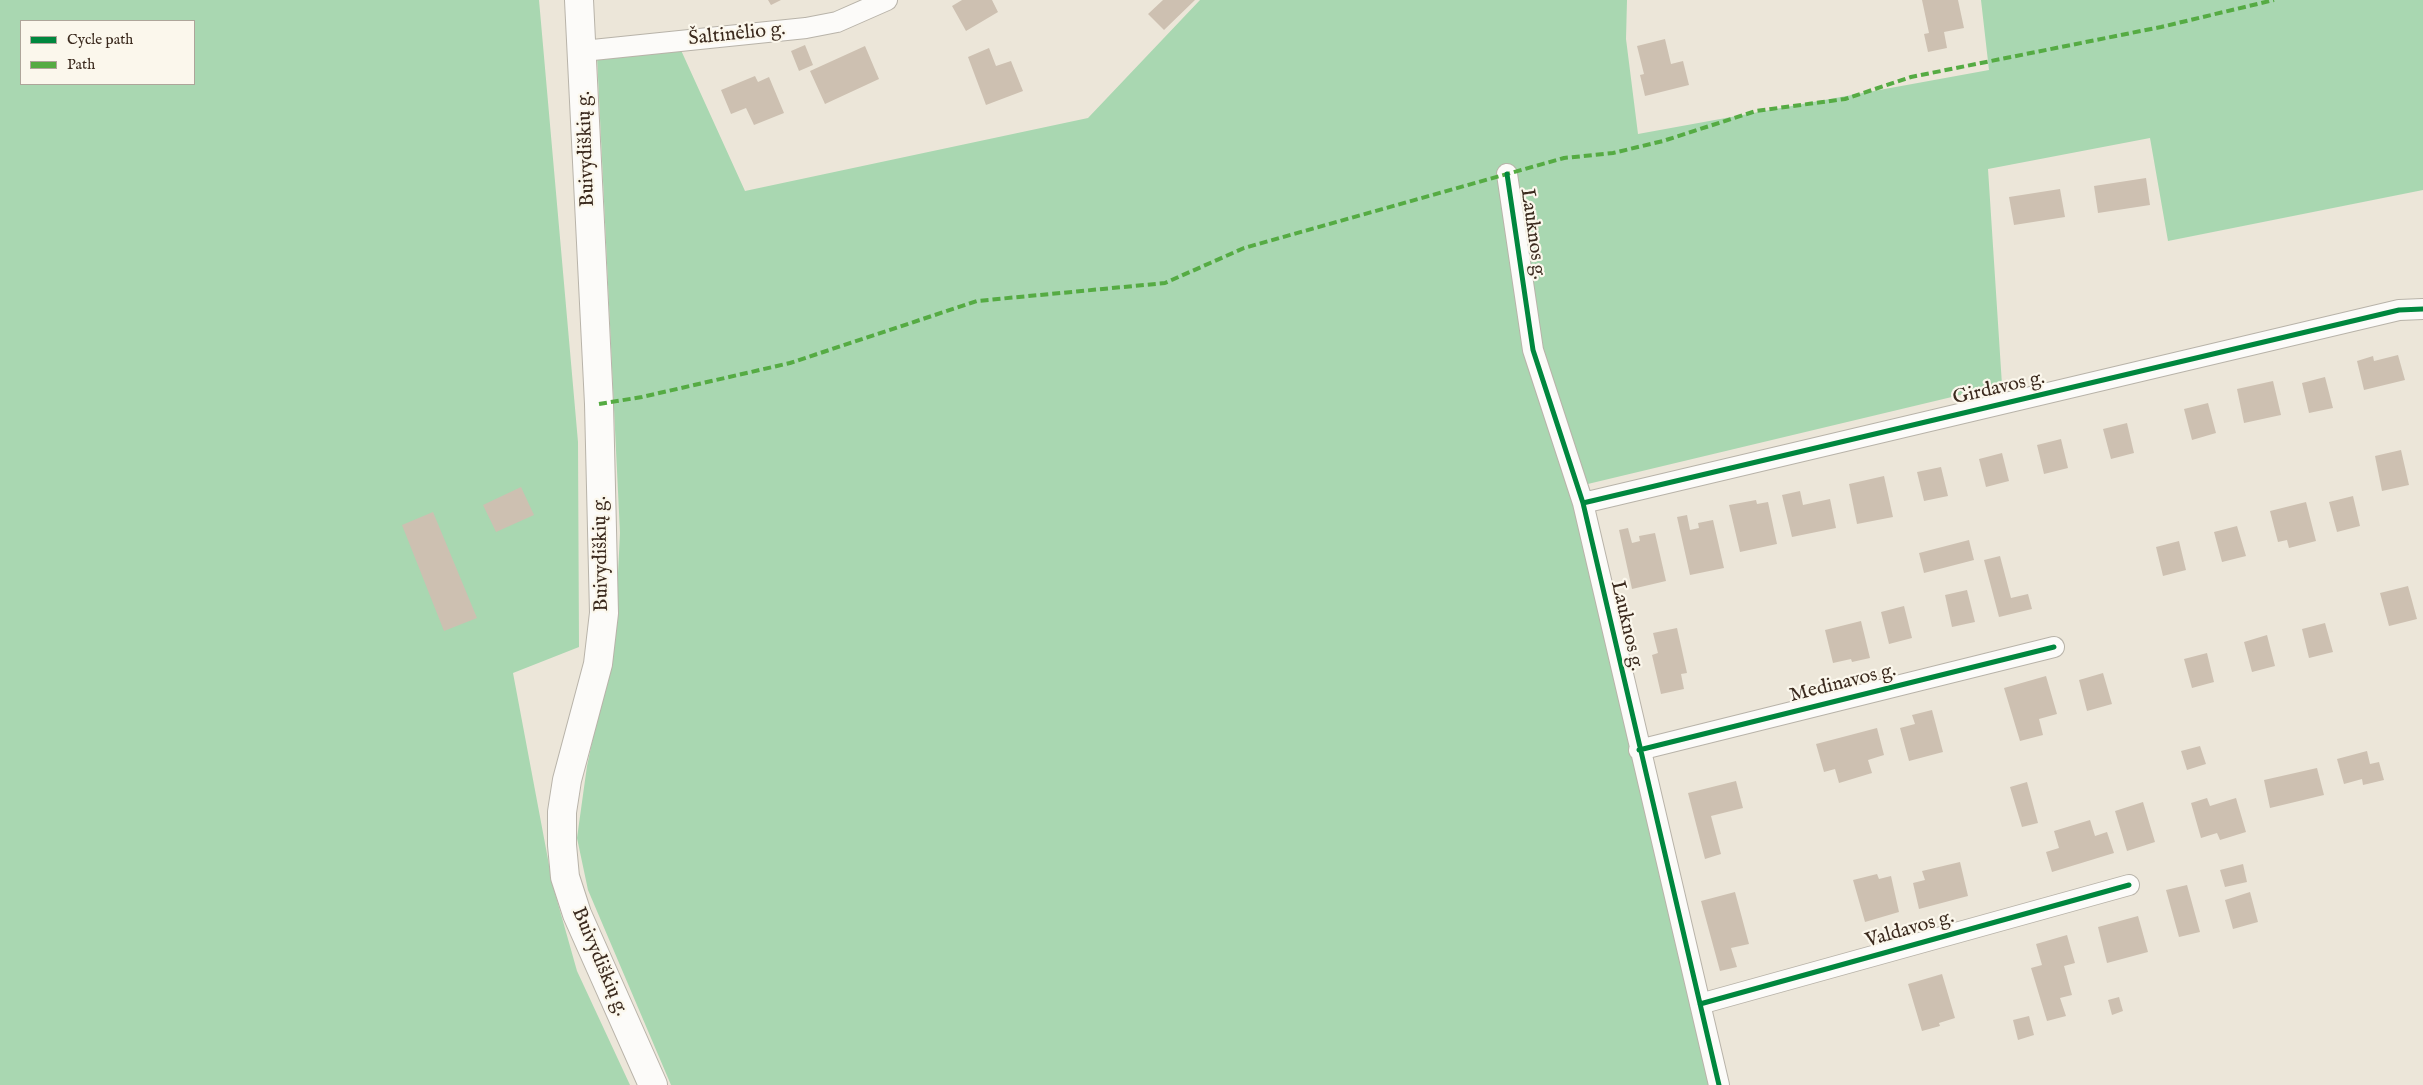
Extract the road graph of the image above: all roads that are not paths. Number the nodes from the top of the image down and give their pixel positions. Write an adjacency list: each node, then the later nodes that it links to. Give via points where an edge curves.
1 (579, 0): 3 (main road, Buivydiškių g.)
2 (887, 0): 3 (street, Šaltinėlio g., via 837,22 806,28)
3 (583, 51): 11 (main road, Buivydiškių g., via 599,404 604,613 598,664 567,780 562,812 562,845 565,877 578,914)
4 (1507, 174): 6 (street, Lauknos g., via 1534,350)
5 (2423, 309): 6 (street, Girdavos g., via 2399,310)
6 (1583, 503): 8 (street, Lauknos g.)
7 (2054, 648): 8 (street, Medinavos g.)
8 (1639, 750): 10 (street, Lauknos g.)
9 (2129, 885): 10 (street, Valdavos g.)
10 (1700, 1004): 12 (street, Lauknos g.)
11 (653, 1085)
12 (1719, 1085)

